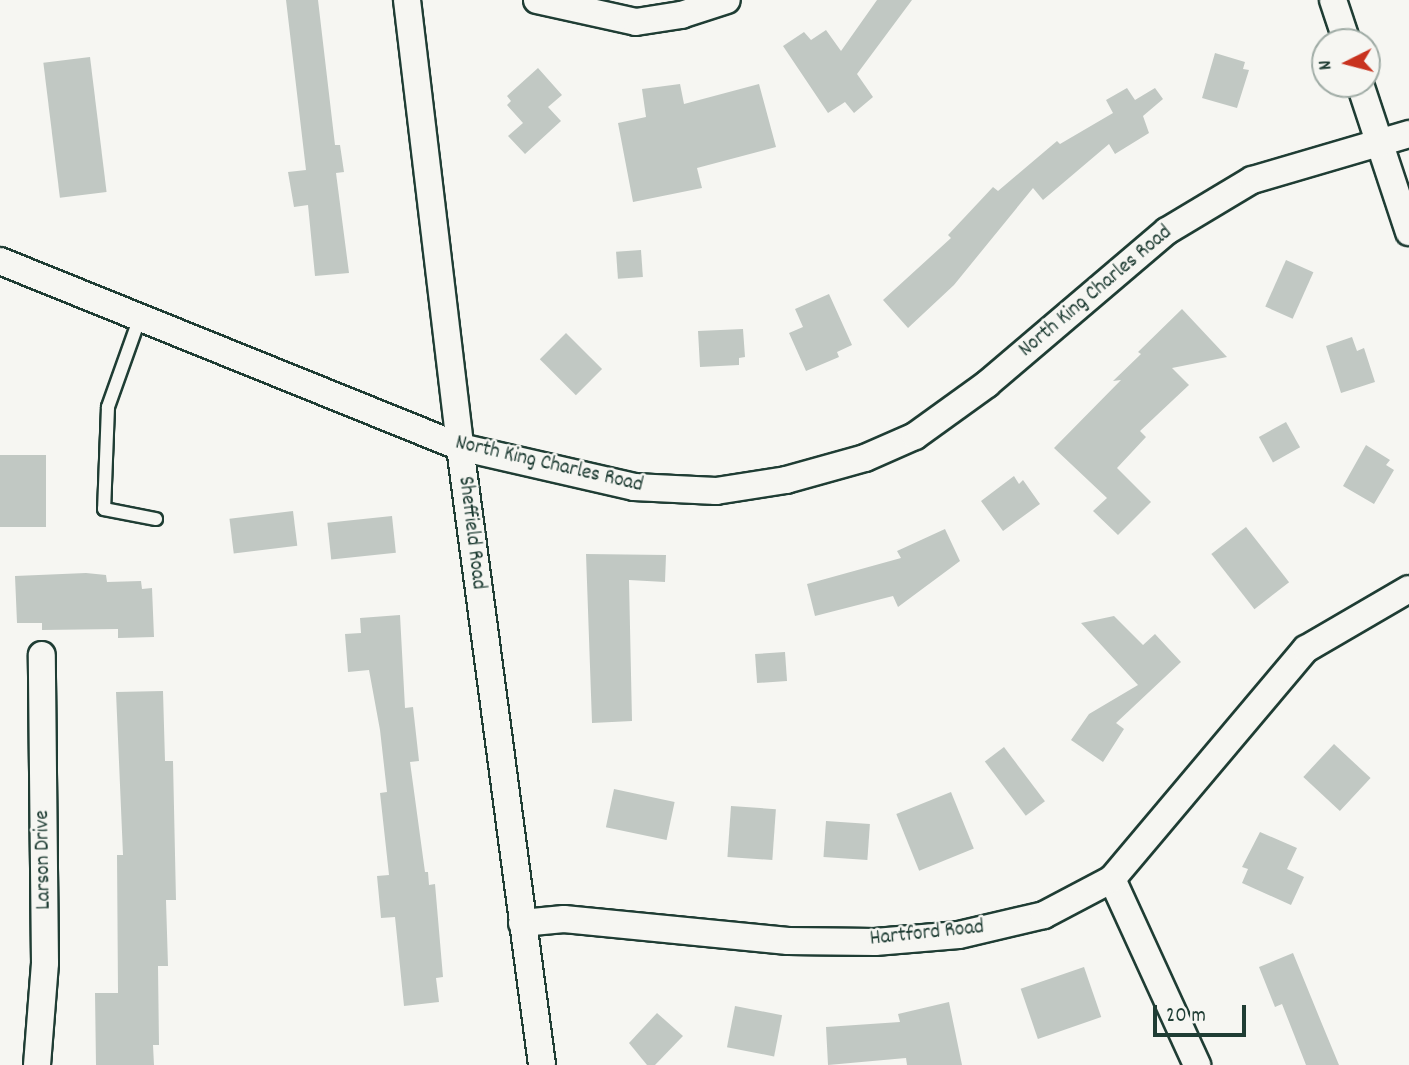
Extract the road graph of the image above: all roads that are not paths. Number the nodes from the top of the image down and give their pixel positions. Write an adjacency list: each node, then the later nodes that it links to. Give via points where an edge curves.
1 (407, 0): 12 (street, Sheffield Road)
2 (537, 0): 3 (street, via 636,22 681,15)
3 (727, 0)
4 (1334, 0): 5 (street)
5 (1343, 28)
6 (1364, 98): 8 (street)
7 (1409, 134): 8 (street, North King Charles Road)
8 (1378, 140): 9 (street); 12 (street, North King Charles Road, via 1252,180 1167,231 987,384 915,436 865,458 786,480 716,491 634,487)
9 (1409, 232)
10 (0, 261): 11 (street, North King Charles Road)
11 (140, 317): 12 (street, North King Charles Road); 13 (lane, via 108,407 104,509)
12 (460, 447): 17 (street, Sheffield Road)
13 (156, 519)
14 (1409, 589): 16 (street, Hartford Road, via 1306,649)
15 (43, 654): 18 (street, Larson Drive, via 45,963)
16 (1112, 879): 17 (street, Hartford Road, via 1044,915 960,935 887,941 788,941 564,919); 20 (street)
17 (522, 923): 19 (street, Sheffield Road)
18 (37, 1065)
19 (542, 1065)
20 (1197, 1065)

